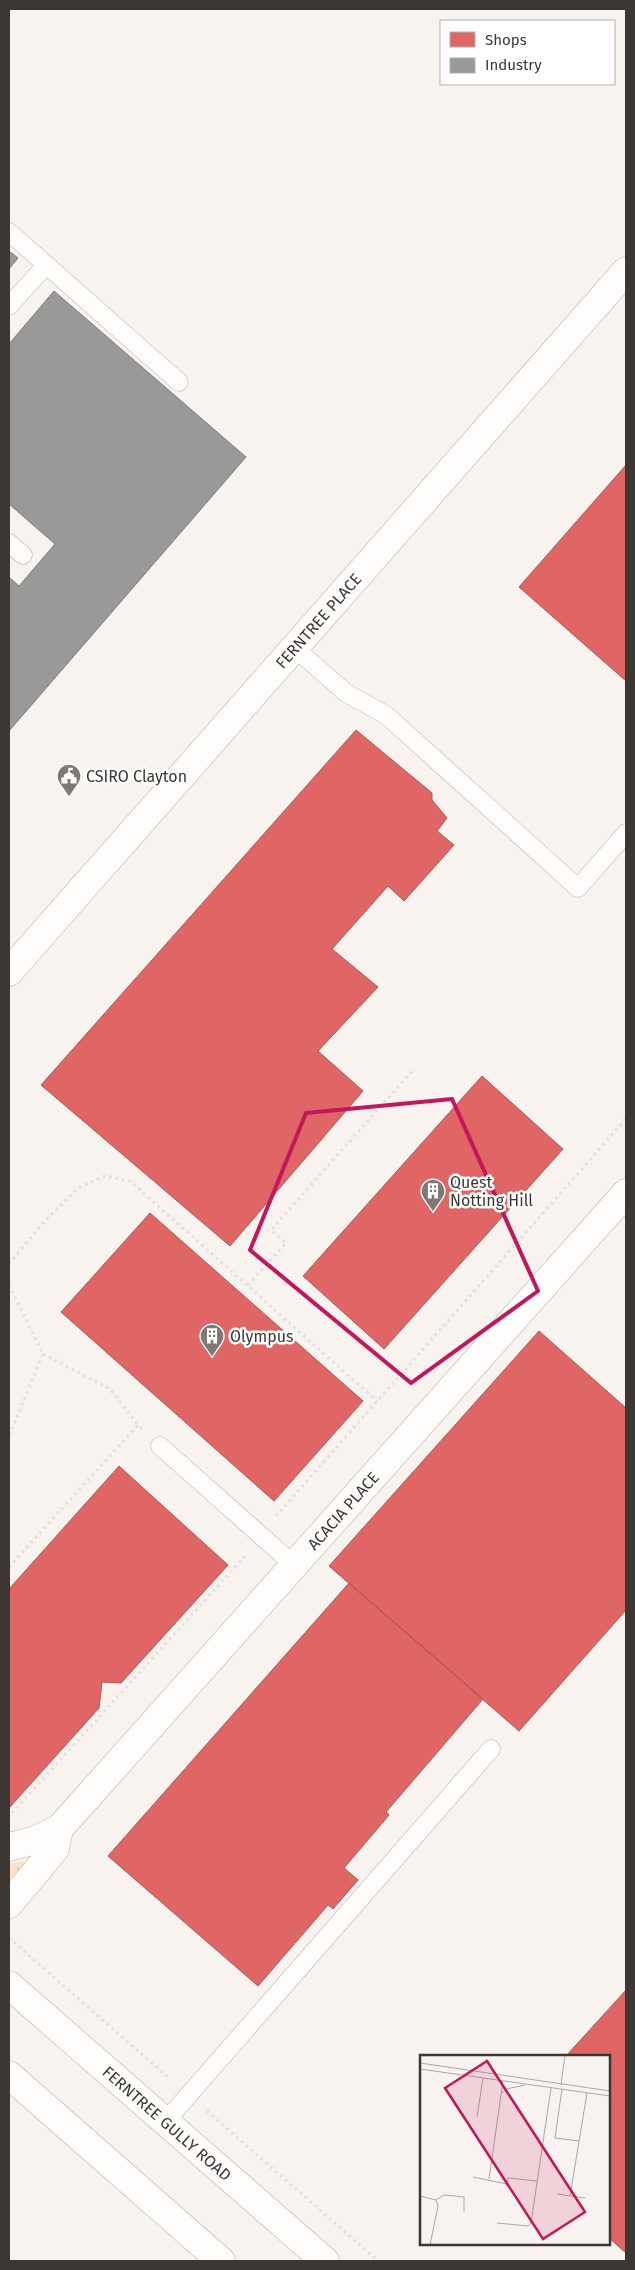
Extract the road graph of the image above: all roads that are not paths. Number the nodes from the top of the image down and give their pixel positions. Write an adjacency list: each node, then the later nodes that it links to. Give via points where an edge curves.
1 (9, 232): 2 (lane)
2 (46, 265): 4 (lane); 5 (lane)
3 (626, 271): 8 (street, FERNTREE PLACE)
4 (9, 306)
5 (179, 382)
6 (9, 543): 7 (lane)
7 (23, 556)
8 (295, 648): 9 (lane, via 346,693 386,715 578,888); 10 (street, FERNTREE PLACE)
9 (626, 833)
10 (9, 972)
11 (626, 1193): 13 (street, ACACIA PLACE)
12 (160, 1446): 13 (lane)
13 (294, 1565): 15 (street, ACACIA PLACE)
14 (491, 1749): 20 (lane)
15 (59, 1828): 16 (street, ACACIA PLACE, via 36,1840); 17 (street, ACACIA PLACE, via 55,1849)
16 (9, 1847)
17 (9, 1904)
18 (9, 1985): 20 (street, FERNTREE GULLY ROAD)
19 (9, 2075): 21 (street)
20 (165, 2122): 22 (street, FERNTREE GULLY ROAD)
21 (221, 2261)
22 (325, 2261)

